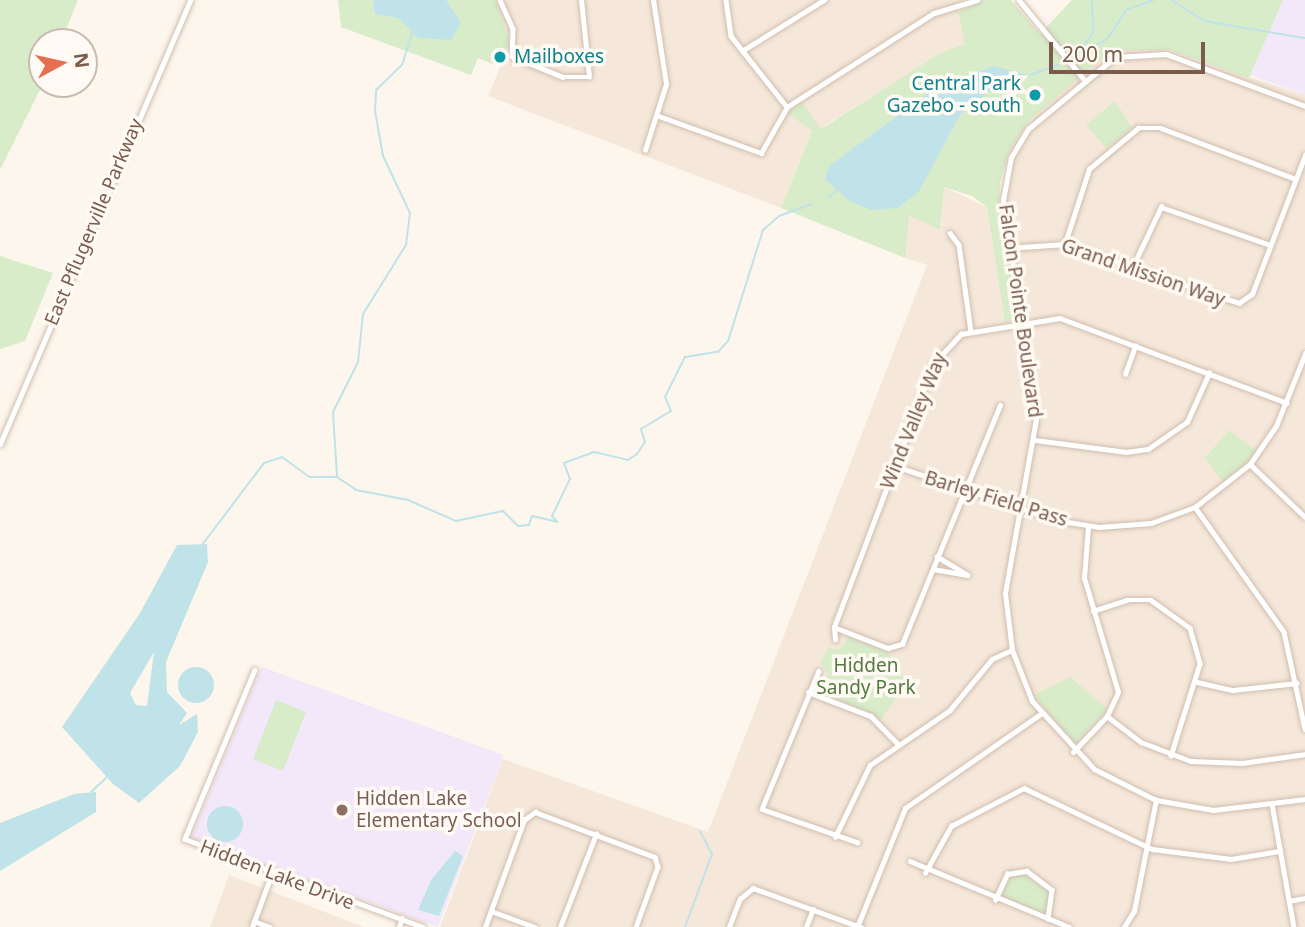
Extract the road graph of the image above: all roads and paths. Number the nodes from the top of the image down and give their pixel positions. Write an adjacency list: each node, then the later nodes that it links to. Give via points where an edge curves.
1 (190, 0): 31 (street, East Pflugerville Parkway)
2 (500, 0): 3 (street, via 513,29 512,56 563,77 589,77)
3 (581, 0)
4 (653, 0): 13 (street, via 666,84)
5 (726, 0): 9 (street, via 731,36)
6 (824, 0): 9 (street)
7 (977, 0): 12 (street, via 934,13)
8 (1019, 0): 10 (street)
9 (742, 51): 12 (street)
10 (1083, 78): 11 (street, Falcon Pointe Boulevard, via 1115,57 1154,51); 20 (street, Falcon Pointe Boulevard, via 1036,119 1012,157 1003,200)
11 (1305, 106)
12 (787, 107): 13 (street, via 761,153)
13 (659, 116): 14 (street)
14 (645, 150)
15 (1305, 155): 16 (street, Grand Mission Way)
16 (1296, 179): 18 (street, via 1161,128 1138,128 1083,178); 19 (street, Grand Mission Way)
17 (950, 233): 23 (street, via 958,244)
18 (1065, 244): 20 (street, Grand Mission Way); 21 (street, Grand Mission Way)
19 (1270, 245): 21 (street, Grand Mission Way, via 1252,293 1234,304); 21 (street, via 1161,207 1150,219)
20 (1008, 248): 22 (street, Falcon Pointe Boulevard)
21 (1132, 268)
22 (1021, 322): 23 (street, Wind Valley Way); 24 (street, Wind Valley Way, via 1060,318); 30 (street, Falcon Pointe Boulevard)
23 (971, 331): 33 (street, Wind Valley Way, via 940,352)
24 (1135, 346): 26 (street, Wind Valley Way); 27 (street)
25 (1305, 354): 28 (street, Barley Field Pass)
26 (1209, 373): 28 (street, Wind Valley Way); 30 (street, via 1187,422 1148,449)
27 (1125, 374)
28 (1287, 403): 32 (street, Barley Field Pass)
29 (1000, 405): 34 (street)
30 (1035, 440): 36 (street, Falcon Pointe Boulevard)
31 (0, 444)
32 (1250, 464): 35 (street, Barley Field Pass); 37 (street)
33 (895, 466): 34 (street, Barley Field Pass); 42 (street, Wind Valley Way)
34 (962, 492): 36 (street, Barley Field Pass); 39 (street)
35 (1195, 507): 38 (street, Barley Field Pass, via 1151,523); 48 (street, via 1278,620)
36 (1021, 511): 38 (street, Barley Field Pass); 44 (street, Falcon Pointe Boulevard, via 1005,584)
37 (1305, 517)
38 (1088, 527): 41 (street, via 1084,578)
39 (937, 557): 40 (street); 40 (street, via 967,575)
40 (933, 569): 42 (street, via 901,644 888,648)
41 (1093, 611): 47 (street, via 1140,599 1172,610 1195,638); 51 (street, via 1118,680)
42 (834, 627): 43 (street, Wind Valley Way)
43 (835, 640)
44 (1012, 650): 50 (street, Falcon Pointe Boulevard); 53 (street, via 992,659 949,711)
45 (256, 670): 66 (street, Hidden Lake Drive, via 185,839)
46 (818, 671): 49 (street)
47 (1197, 682): 48 (street, via 1233,690); 56 (street)
48 (1297, 683): 52 (street)
49 (808, 692): 53 (street, via 871,716); 61 (street, via 762,809)
50 (1040, 714): 54 (street, Falcon Pointe Boulevard); 86 (street, via 905,807)
51 (1107, 716): 54 (street); 56 (street)
52 (1305, 729)
53 (899, 745): 61 (street, via 862,774)
54 (1073, 752): 58 (street, Falcon Pointe Boulevard)
55 (1305, 754): 56 (street, via 1226,764)
56 (1171, 756)
57 (1305, 799): 59 (street, Falcon Pointe Boulevard)
58 (1156, 800): 59 (street, Falcon Pointe Boulevard, via 1213,810); 63 (street)
59 (1272, 804): 64 (street)
60 (596, 834): 72 (street, via 539,813 526,816); 82 (street); 83 (street, via 658,862)
61 (835, 837): 62 (street)
62 (857, 842)
63 (1144, 848): 64 (street, via 1205,858); 67 (street, via 1024,788 951,826); 88 (street, via 1134,911)
64 (1280, 851): 70 (street)
65 (910, 862): 67 (street)
66 (272, 873): 73 (street, Hidden Lake Drive); 75 (street)
67 (925, 873): 69 (street)
68 (1305, 898): 70 (street)
69 (995, 900): 74 (street); 74 (street, via 1007,874 1027,871 1052,890)
70 (1289, 901): 89 (street)
71 (813, 909): 84 (street, via 753,888 740,899); 85 (street); 86 (street)
72 (491, 911): 80 (street); 81 (street)
73 (402, 918): 78 (street); 79 (street, Hidden Lake Drive)
74 (1048, 919): 87 (street)
75 (254, 921): 76 (street); 77 (street)
76 (252, 927)
77 (270, 927)
78 (399, 927)
79 (423, 927)
80 (485, 927)
81 (535, 927)
82 (560, 927)
83 (636, 927)
84 (729, 927)
85 (806, 927)
86 (858, 927)
87 (1069, 927)
88 (1124, 927)
89 (1294, 927)

